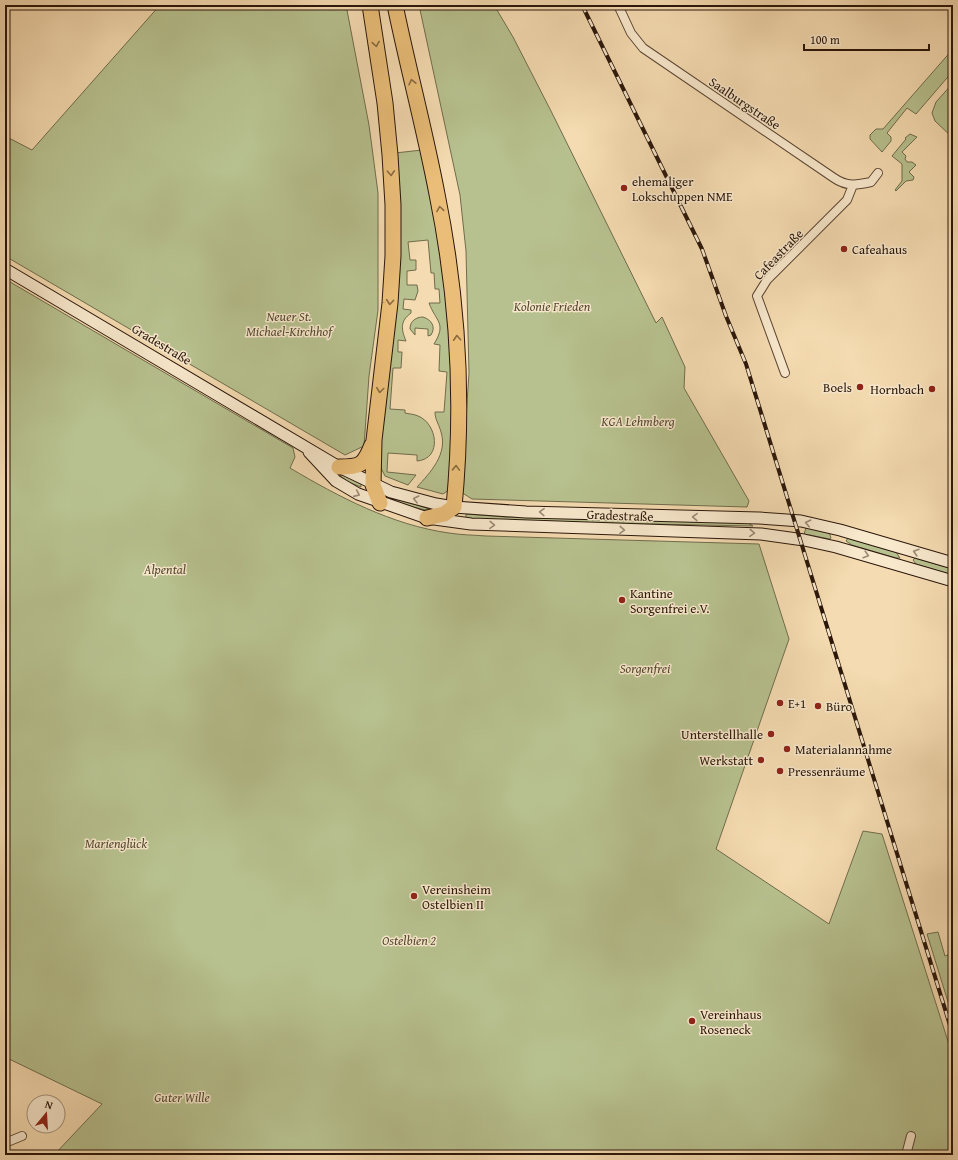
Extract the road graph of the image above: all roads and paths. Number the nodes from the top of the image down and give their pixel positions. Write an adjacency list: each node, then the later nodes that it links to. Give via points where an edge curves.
1 (370, 5): 8 (highway, one-way to 8, via 385,103 393,205 390,303)
2 (395, 5): 13 (highway, one-way to 2, via 458,408 454,306 438,195)
3 (618, 5): 5 (street, Saalburgstraße, via 631,33 643,48 841,183)
4 (878, 173): 5 (street, via 872,182)
5 (853, 185): 7 (street, Cafeastraße, via 847,200 767,280 757,296)
6 (5, 269): 9 (main road, Gradestraße)
7 (785, 373)
8 (374, 440): 10 (highway, via 367,459 362,464 355,467); 11 (highway)
9 (304, 445): 10 (main road, Gradestraße); 12 (main road, Gradestraße, one-way to 12, via 336,481)
10 (340, 467): 11 (main road, Gradestraße)
11 (374, 485): 12 (highway); 13 (main road, Gradestraße, one-way to 11, via 408,498)
12 (380, 503): 14 (main road, Gradestraße)
13 (454, 507): 14 (highway, via 444,514); 15 (main road, Gradestraße, one-way to 13, via 801,521 500,511)
14 (427, 518): 16 (main road, Gradestraße, one-way to 16, via 471,524 761,534 836,547)
15 (953, 563)
16 (953, 581)
17 (22, 1136): 19 (street)
18 (911, 1136): 20 (street)
19 (5, 1143)
20 (906, 1155)

